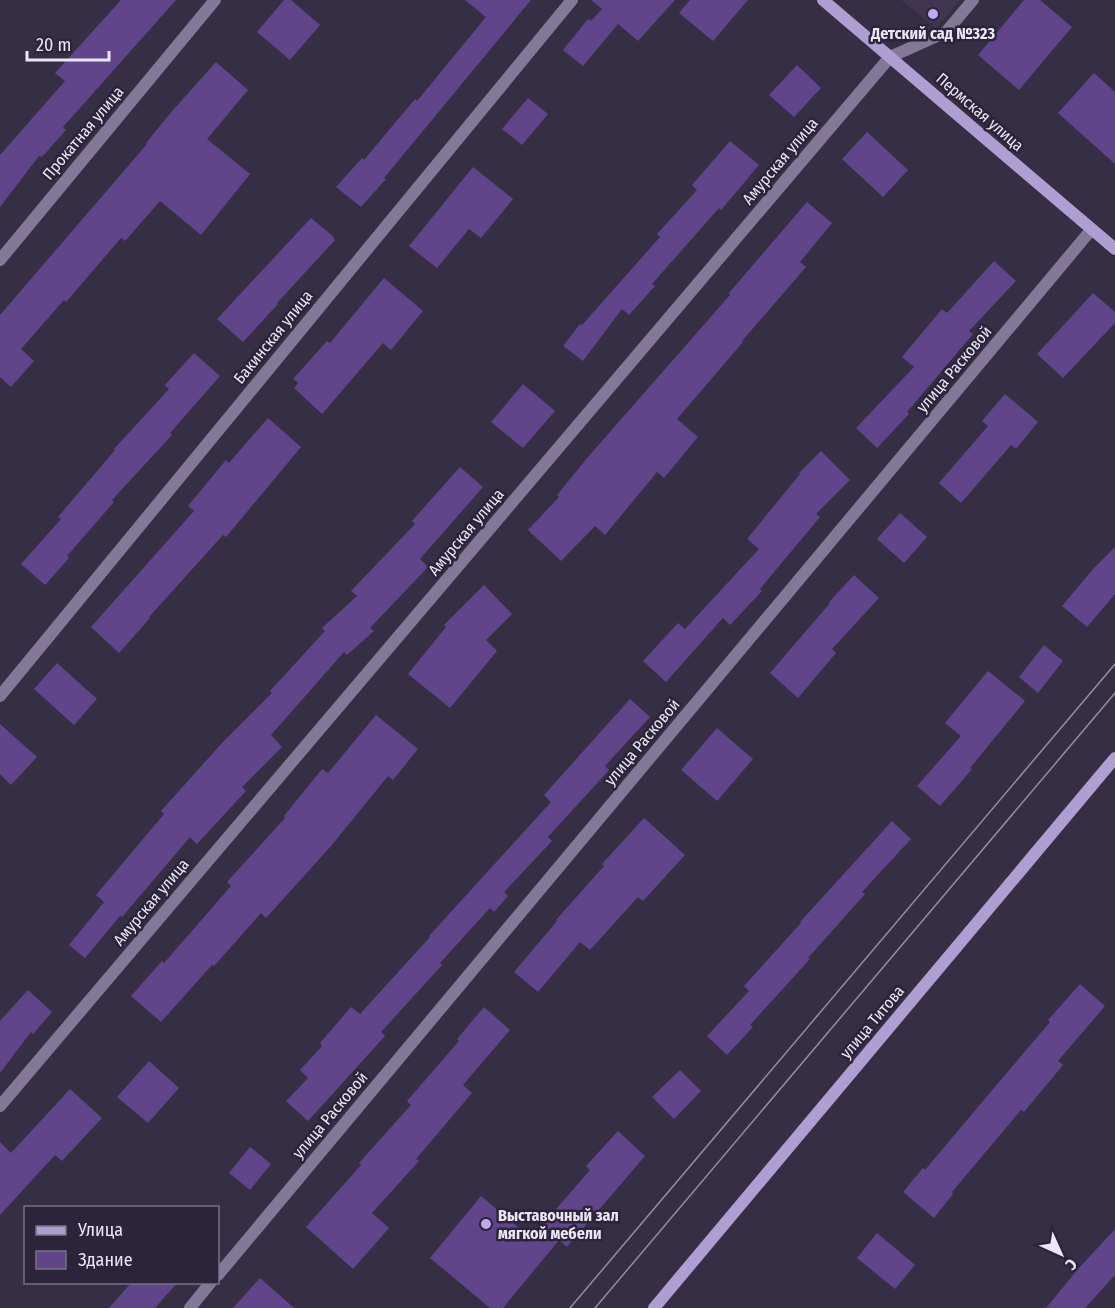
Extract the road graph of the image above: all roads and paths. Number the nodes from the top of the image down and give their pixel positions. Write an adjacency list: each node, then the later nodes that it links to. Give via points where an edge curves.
1 (215, 0): 8 (street, Прокатная улица)
2 (572, 0): 9 (street, Бакинская улица)
3 (823, 0): 5 (street, Пермская улица)
4 (973, 0): 5 (street, Амурская улица, via 946,32)
5 (890, 57): 6 (street, Пермская улица); 11 (street, Амурская улица)
6 (1092, 230): 7 (street, Пермская улица); 12 (street, улица Расковой)
7 (1115, 249)
8 (0, 260)
9 (0, 696)
10 (1115, 758): 15 (street, улица Титова)
11 (0, 1106)
12 (219, 1274)
13 (209, 1284): 14 (street)
14 (190, 1308)
15 (654, 1308)

